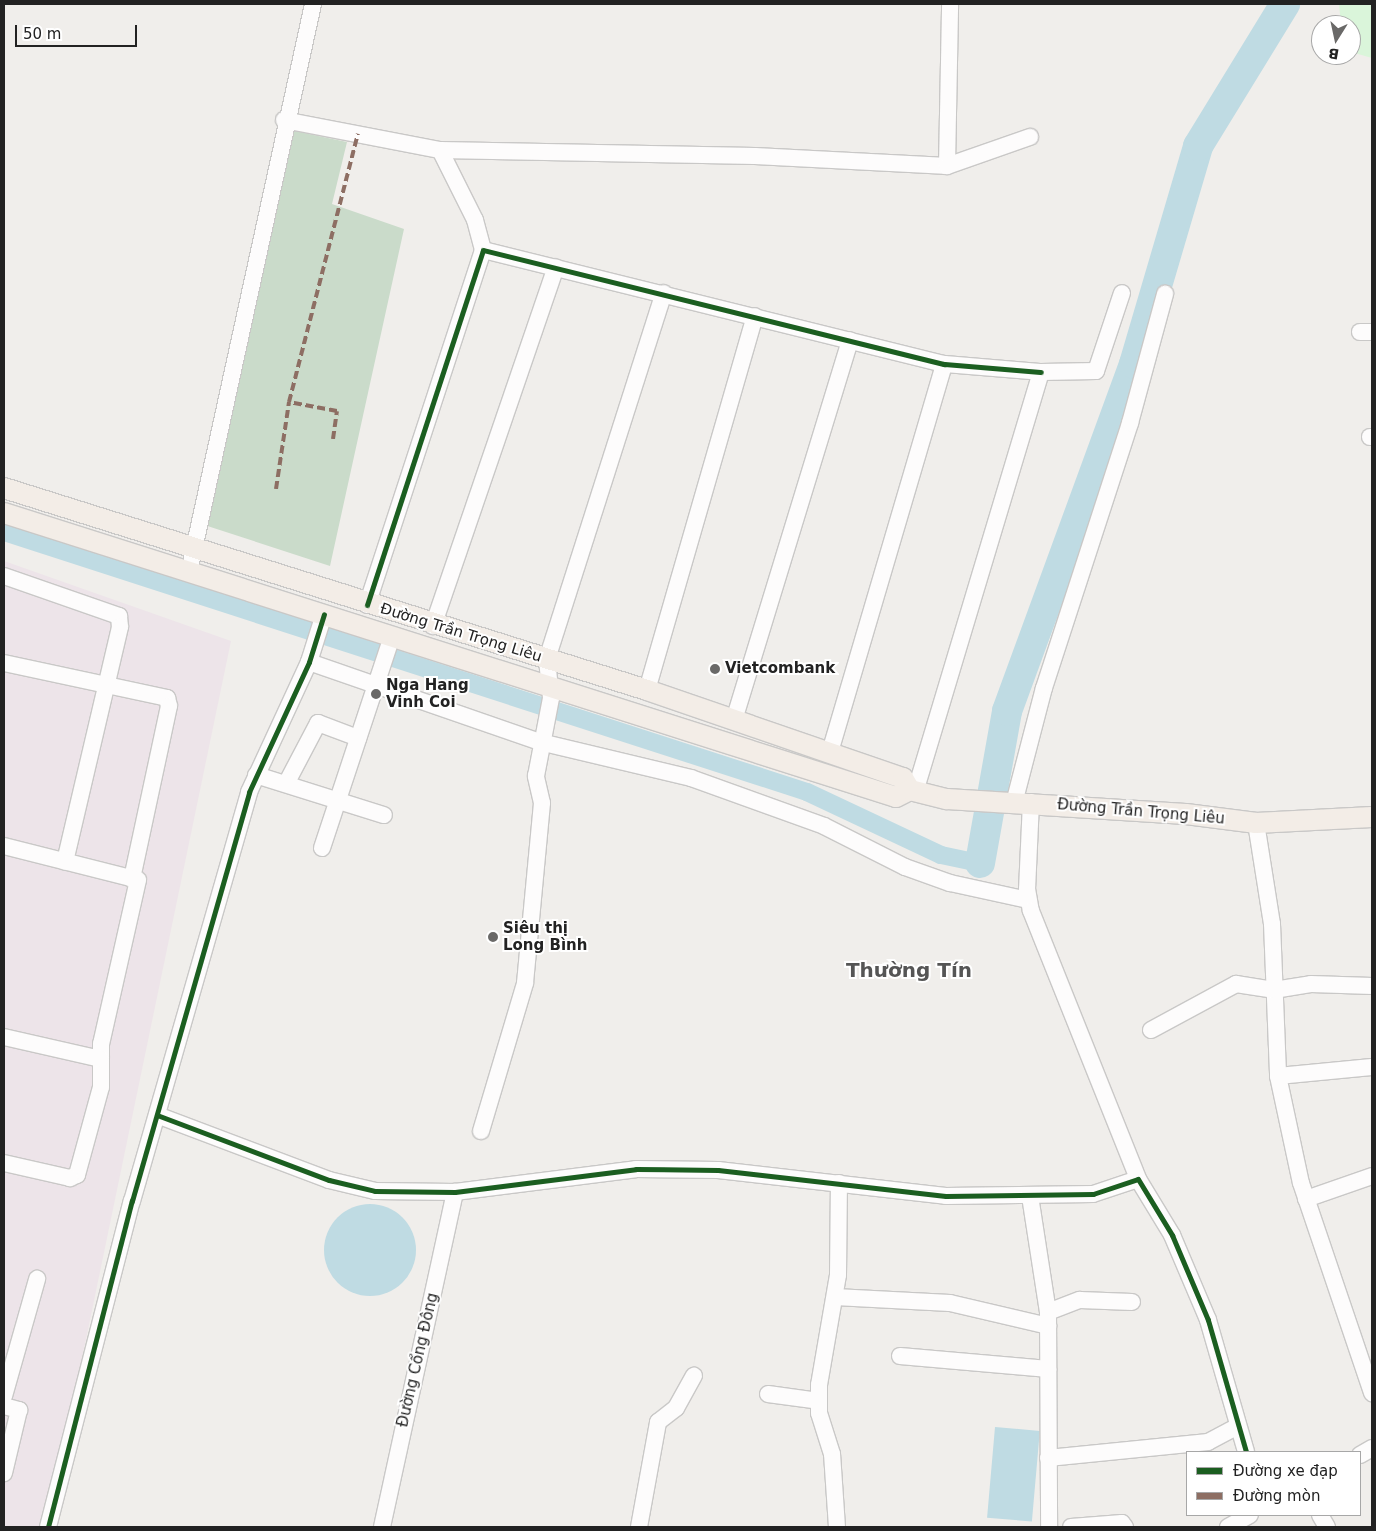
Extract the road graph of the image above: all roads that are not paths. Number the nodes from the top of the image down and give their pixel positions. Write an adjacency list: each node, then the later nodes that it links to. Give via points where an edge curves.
1 (313, 4): 3 (street)
2 (950, 4): 6 (street)
3 (284, 120): 5 (street); 18 (street)
4 (1030, 137): 6 (street)
5 (440, 150): 6 (street, via 755,156); 7 (street, via 475,220)
6 (946, 166)
7 (484, 250): 8 (street); 21 (street)
8 (556, 267): 10 (street); 23 (street)
9 (1122, 293): 15 (street, via 1096,371)
10 (664, 294): 12 (street); 25 (street)
11 (1164, 294): 40 (street, via 1130,423 1044,688)
12 (755, 316): 13 (street); 30 (street)
13 (850, 340): 14 (street); 32 (street)
14 (944, 364): 15 (street); 35 (street)
15 (1041, 372): 38 (street)
16 (4, 488): 18 (main road, Đường Trần Trọng Liêu)
17 (4, 513): 19 (main road, Đường Trần Trọng Liêu)
18 (194, 545): 19 (street); 21 (main road, Đường Trần Trọng Liêu)
19 (189, 572): 22 (main road, Đường Trần Trọng Liêu)
20 (4, 576): 29 (street, via 119,616)
21 (368, 605): 23 (main road, Đường Trần Trọng Liêu)
22 (324, 614): 24 (main road, Đường Trần Trọng Liêu); 26 (street)
23 (433, 626): 25 (main road, Đường Trần Trọng Liêu)
24 (391, 640): 28 (street); 31 (main road, Đường Trần Trọng Liêu)
25 (547, 659): 30 (main road, Đường Trần Trọng Liêu); 31 (street)
26 (309, 661): 28 (street); 36 (street)
27 (4, 663): 29 (street)
28 (377, 682): 33 (street); 34 (street)
29 (107, 685): 46 (street); 47 (street, via 167,698 169,706)
30 (647, 690): 32 (main road, Đường Trần Trọng Liêu)
31 (550, 692): 34 (street); 38 (main road, Đường Trần Trọng Liêu, via 896,797)
32 (734, 720): 35 (main road, Đường Trần Trọng Liêu)
33 (358, 738): 37 (street, via 318,723); 39 (street)
34 (540, 738): 48 (street, via 673,773 824,826 905,867 950,883); 57 (street, via 536,776 542,803 525,983)
35 (830, 752): 38 (main road, Đường Trần Trọng Liêu, via 903,778)
36 (256, 775): 37 (street); 56 (street)
37 (286, 784): 39 (street)
38 (913, 791): 40 (main road, Đường Trần Trọng Liêu, via 947,800)
39 (338, 800): 41 (street); 45 (street)
40 (1023, 802): 43 (main road, Đường Trần Trọng Liêu); 48 (street)
41 (384, 815)
42 (1372, 817): 43 (main road, Đường Trần Trọng Liêu)
43 (1256, 822): 50 (street, via 1272,924)
44 (4, 846): 46 (street)
45 (322, 848)
46 (65, 862): 47 (street)
47 (132, 879): 53 (street, via 138,880)
48 (1028, 900): 60 (street)
49 (1372, 986): 50 (street, via 1311,984)
50 (1274, 990): 51 (street, via 1236,984); 55 (street)
51 (1151, 1030)
52 (4, 1037): 53 (street)
53 (101, 1059): 58 (street, via 101,1088 77,1175 70,1178)
54 (1372, 1067): 55 (street)
55 (1278, 1076): 64 (street)
56 (157, 1115): 62 (street, via 329,1180 375,1191); 85 (street)
57 (481, 1131)
58 (4, 1163)
59 (1372, 1176): 64 (street)
60 (1138, 1179): 63 (street, via 1093,1194); 77 (street, via 1172,1235 1208,1320)
61 (839, 1183): 62 (street, via 718,1170 636,1170); 63 (street, via 946,1196); 66 (street)
62 (455, 1192): 86 (street, Đường Cổng Đông)
63 (1030, 1196): 68 (street)
64 (1306, 1199): 73 (street)
65 (36, 1279): 74 (street)
66 (835, 1297): 68 (street, via 950,1303); 75 (street)
67 (1132, 1302): 68 (street, via 1080,1300)
68 (1048, 1319): 70 (street)
69 (900, 1356): 70 (street)
70 (1048, 1369): 81 (street)
71 (694, 1376): 87 (street, via 676,1408 658,1422)
72 (768, 1394): 75 (street)
73 (1372, 1394)
74 (4, 1396)
75 (819, 1401): 88 (street, via 832,1454)
76 (4, 1406): 82 (street, via 19,1410)
77 (1236, 1427): 79 (street); 81 (street, via 1208,1442)
78 (1372, 1448): 80 (street)
79 (1246, 1451)
80 (1361, 1454)
81 (1048, 1458): 89 (street)
82 (4, 1473)
83 (1248, 1516): 92 (street)
84 (1321, 1516): 93 (street)
85 (48, 1527)
86 (382, 1527)
87 (639, 1527)
88 (837, 1527)
89 (1049, 1527)
90 (1070, 1527): 91 (street, via 1122,1523)
91 (1126, 1527)
92 (1228, 1527)
93 (1327, 1527)

